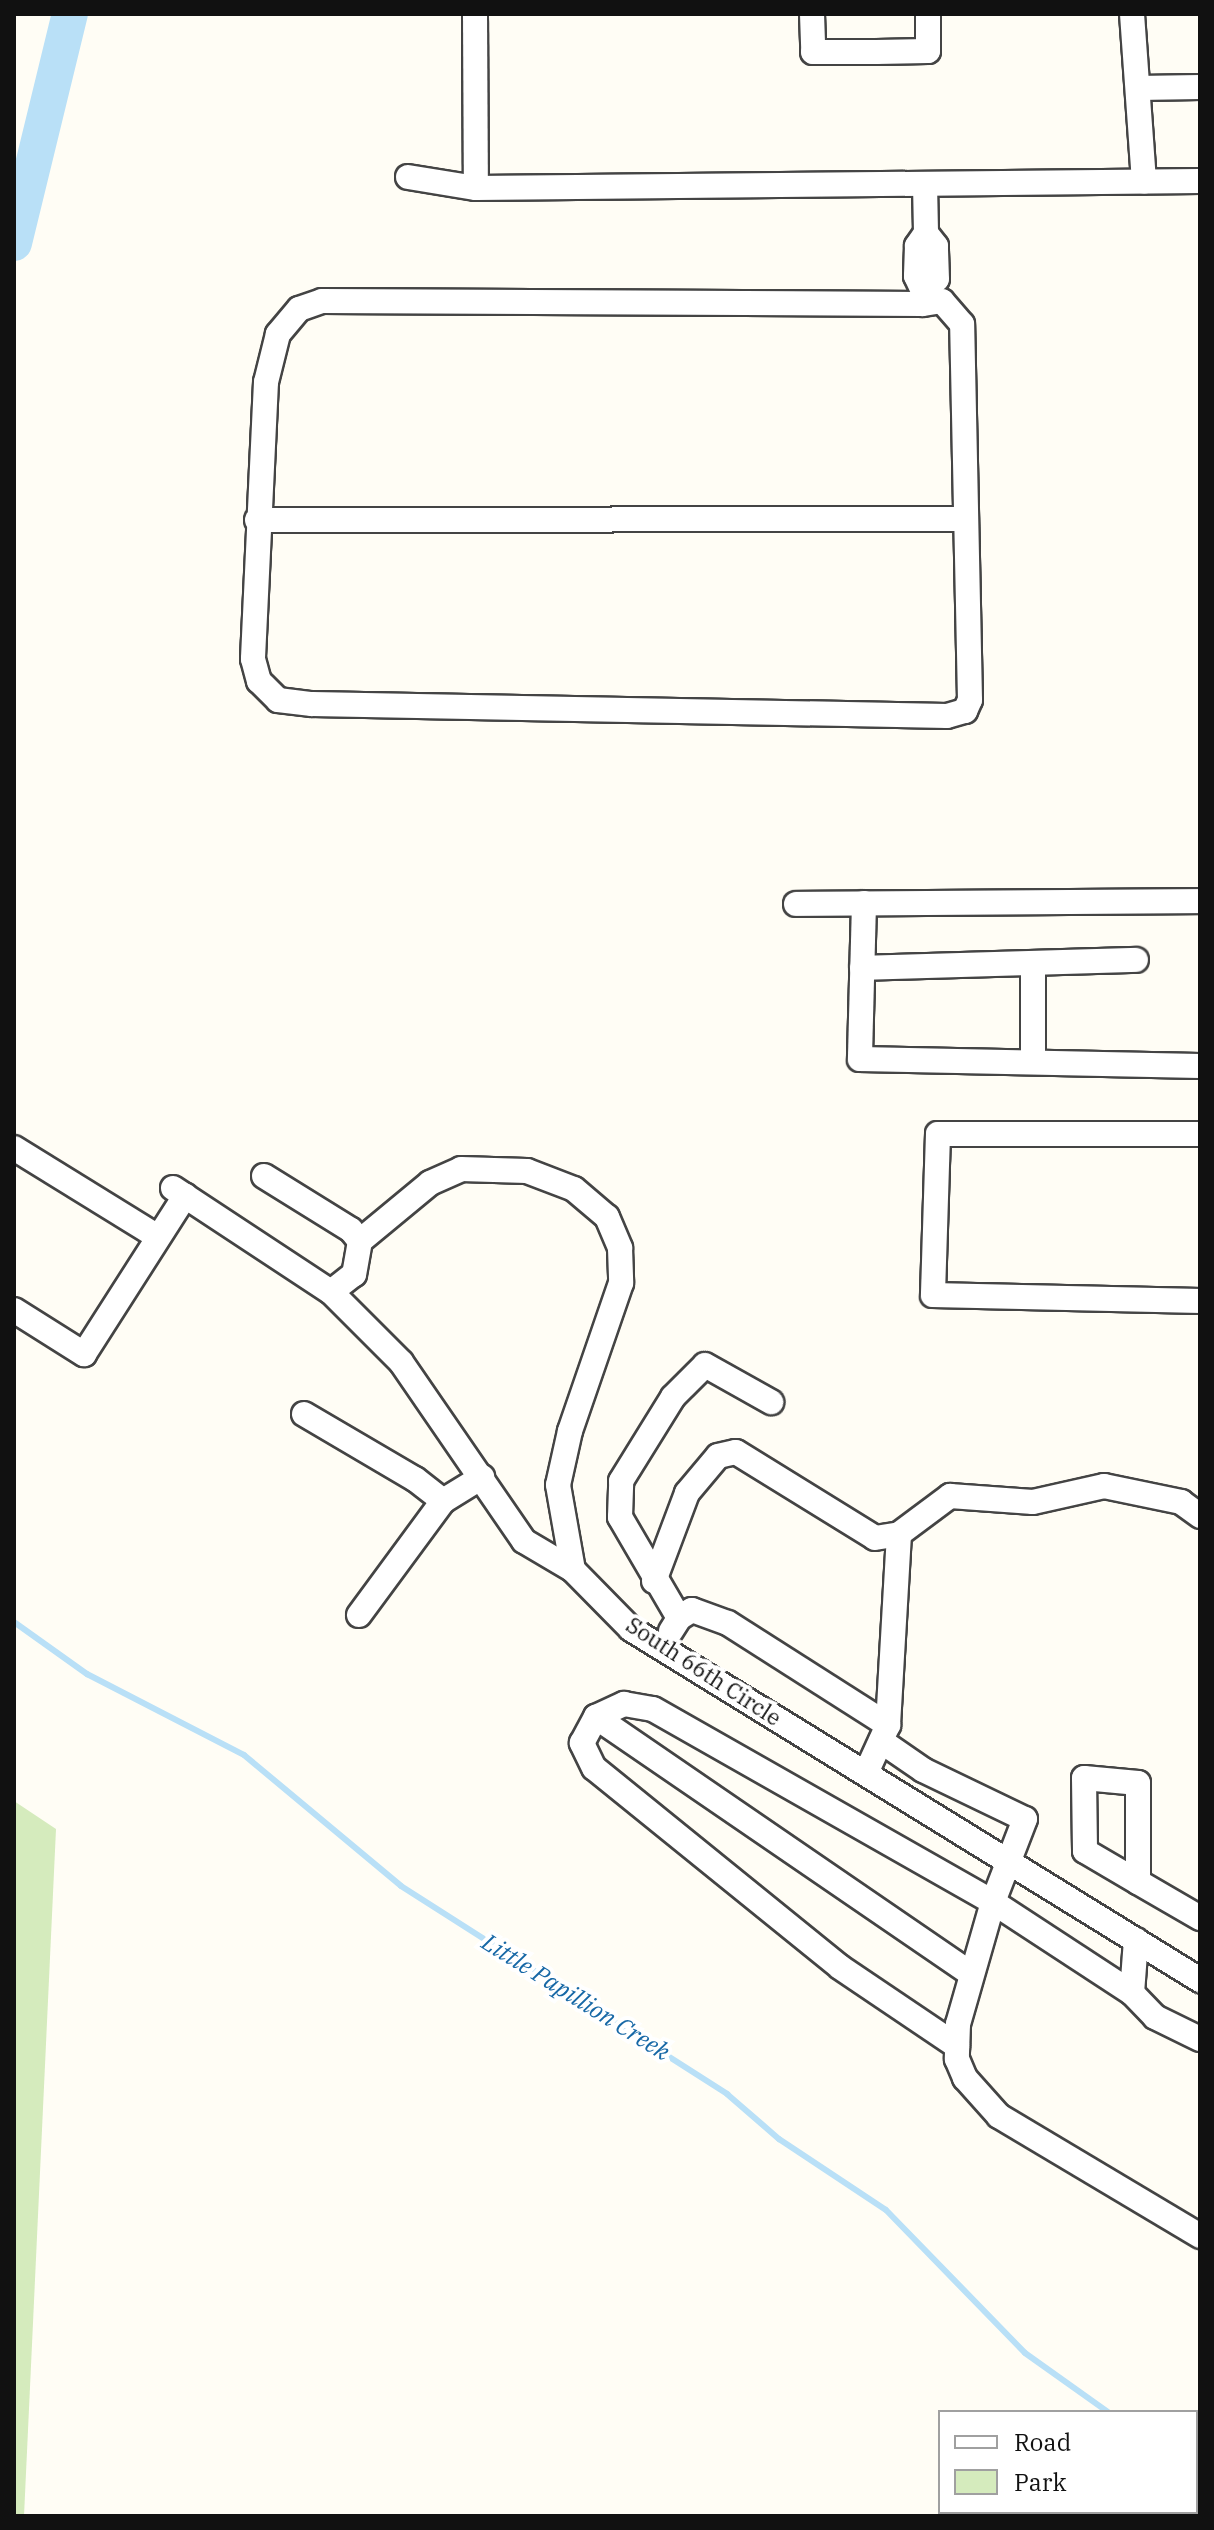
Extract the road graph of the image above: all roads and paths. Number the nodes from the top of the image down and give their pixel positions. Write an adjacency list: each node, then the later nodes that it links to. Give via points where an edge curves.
1 (475, 14): 11 (street)
2 (812, 14): 3 (street, via 813,52 928,51)
3 (928, 14)
4 (1132, 14): 6 (street)
5 (1200, 87): 6 (street)
6 (1138, 88): 9 (street)
7 (408, 177): 11 (street)
8 (1200, 181): 9 (street)
9 (1144, 182): 10 (street)
10 (925, 184): 11 (street); 12 (street, via 926,233 917,246 916,276)
11 (476, 188)
12 (923, 297): 13 (street, via 942,301 962,324); 14 (street, via 322,301 299,309 278,334 266,382)
13 (966, 519): 14 (street); 14 (street, via 970,700 965,711 947,716 278,700 259,681 253,659)
14 (257, 520)
15 (1200, 901): 16 (street)
16 (864, 903): 17 (street); 20 (street)
17 (796, 904)
18 (1136, 960): 19 (street)
19 (1033, 963): 20 (street); 21 (street)
20 (862, 968): 21 (street, via 860,1059)
21 (1033, 1060): 22 (street)
22 (1200, 1066)
23 (1200, 1134): 29 (street, via 938,1134 933,1295)
24 (14, 1148): 26 (street)
25 (264, 1176): 27 (street, via 351,1230)
26 (158, 1237): 28 (street, South 66th Circle, via 179,1192); 30 (street, via 84,1354)
27 (360, 1241): 28 (street, via 354,1274); 37 (street, via 430,1183 461,1169 527,1171 574,1189 607,1217 620,1248 621,1283 570,1431 558,1485)
28 (331, 1292): 33 (street, South 66th Circle, via 401,1362)
29 (1200, 1301)
30 (14, 1310)
31 (771, 1402): 38 (street, via 705,1365 673,1397 621,1481 620,1517)
32 (304, 1414): 34 (street)
33 (482, 1477): 34 (street); 37 (street, South 66th Circle, via 524,1541)
34 (443, 1501): 39 (street)
35 (1200, 1516): 36 (street, via 1181,1502 1104,1486 1033,1502 950,1496)
36 (899, 1534): 38 (street, via 875,1538 736,1452 718,1456 687,1493); 43 (street)
37 (573, 1570): 41 (street, South 66th Circle, via 631,1629)
38 (654, 1581): 40 (street)
39 (359, 1615)
40 (679, 1618): 41 (street); 43 (street, via 692,1610 728,1623)
41 (661, 1647): 44 (street, South 66th Circle)
42 (596, 1717): 47 (street, via 624,1704 653,1709); 51 (street); 54 (street, via 582,1743 594,1768 840,1967)
43 (884, 1733): 44 (street); 45 (street, via 923,1770 1025,1819)
44 (866, 1773): 45 (street, South 66th Circle)
45 (1007, 1860): 47 (street); 49 (street, South 66th Circle)
46 (1138, 1882): 48 (street)
47 (993, 1902): 51 (street); 52 (street)
48 (1200, 1918)
49 (1136, 1940): 50 (street, South 66th Circle); 52 (street)
50 (1196, 1969)
51 (972, 1974): 54 (street)
52 (1132, 1993): 53 (street, via 1155,2017)
53 (1200, 2039)
54 (957, 2046): 55 (street, via 965,2078 999,2116)
55 (1200, 2236)

